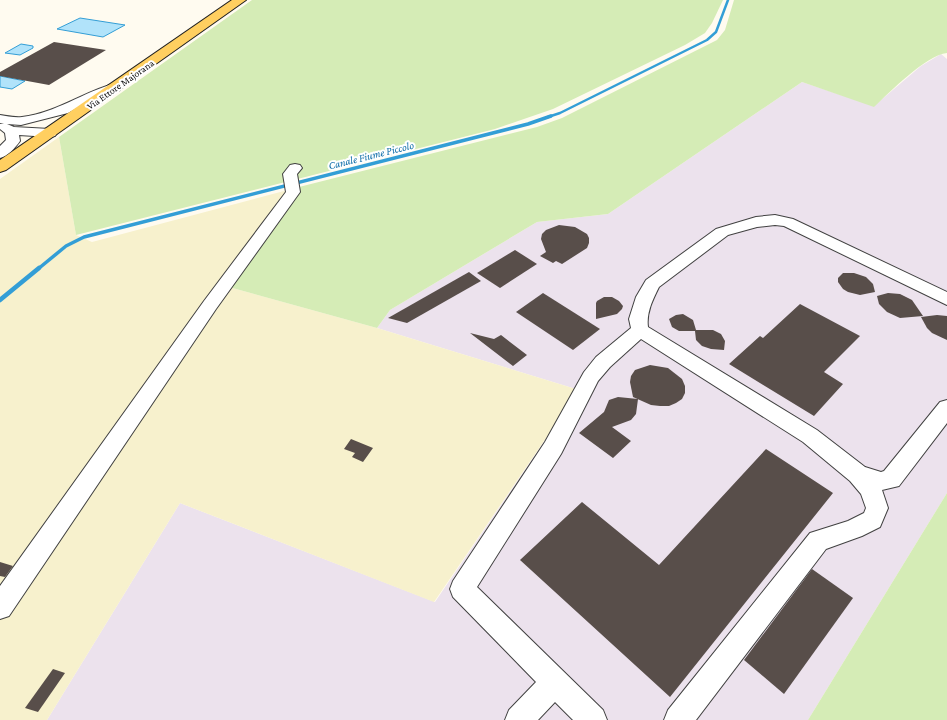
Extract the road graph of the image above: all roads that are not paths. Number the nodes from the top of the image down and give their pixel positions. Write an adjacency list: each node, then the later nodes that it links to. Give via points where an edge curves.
1 (240, 0): 2 (main road, Via Ettore Majorana)
2 (116, 87): 4 (street, via 85,98 64,110); 6 (main road, Via Ettore Majorana)
3 (0, 119): 4 (street)
4 (21, 121): 6 (street)
5 (6, 128): 6 (street); 7 (street, via 13,141)
6 (50, 133): 8 (main road, Via Ettore Majorana)
7 (0, 154)
8 (0, 167)
9 (293, 178): 14 (street, via 293,192 210,305)
10 (947, 299): 11 (street, via 788,222 775,220 756,222 722,232 652,284 644,297 638,319)
11 (640, 330): 13 (street, via 810,436); 15 (street, via 603,362 591,377 553,448 462,589)
12 (947, 408): 13 (street, via 891,479 881,481)
13 (858, 474): 18 (street, via 871,490 877,508 872,520 818,541)
14 (0, 607)
15 (555, 682): 16 (street); 17 (street)
16 (519, 720)
17 (593, 720)
18 (678, 720)

